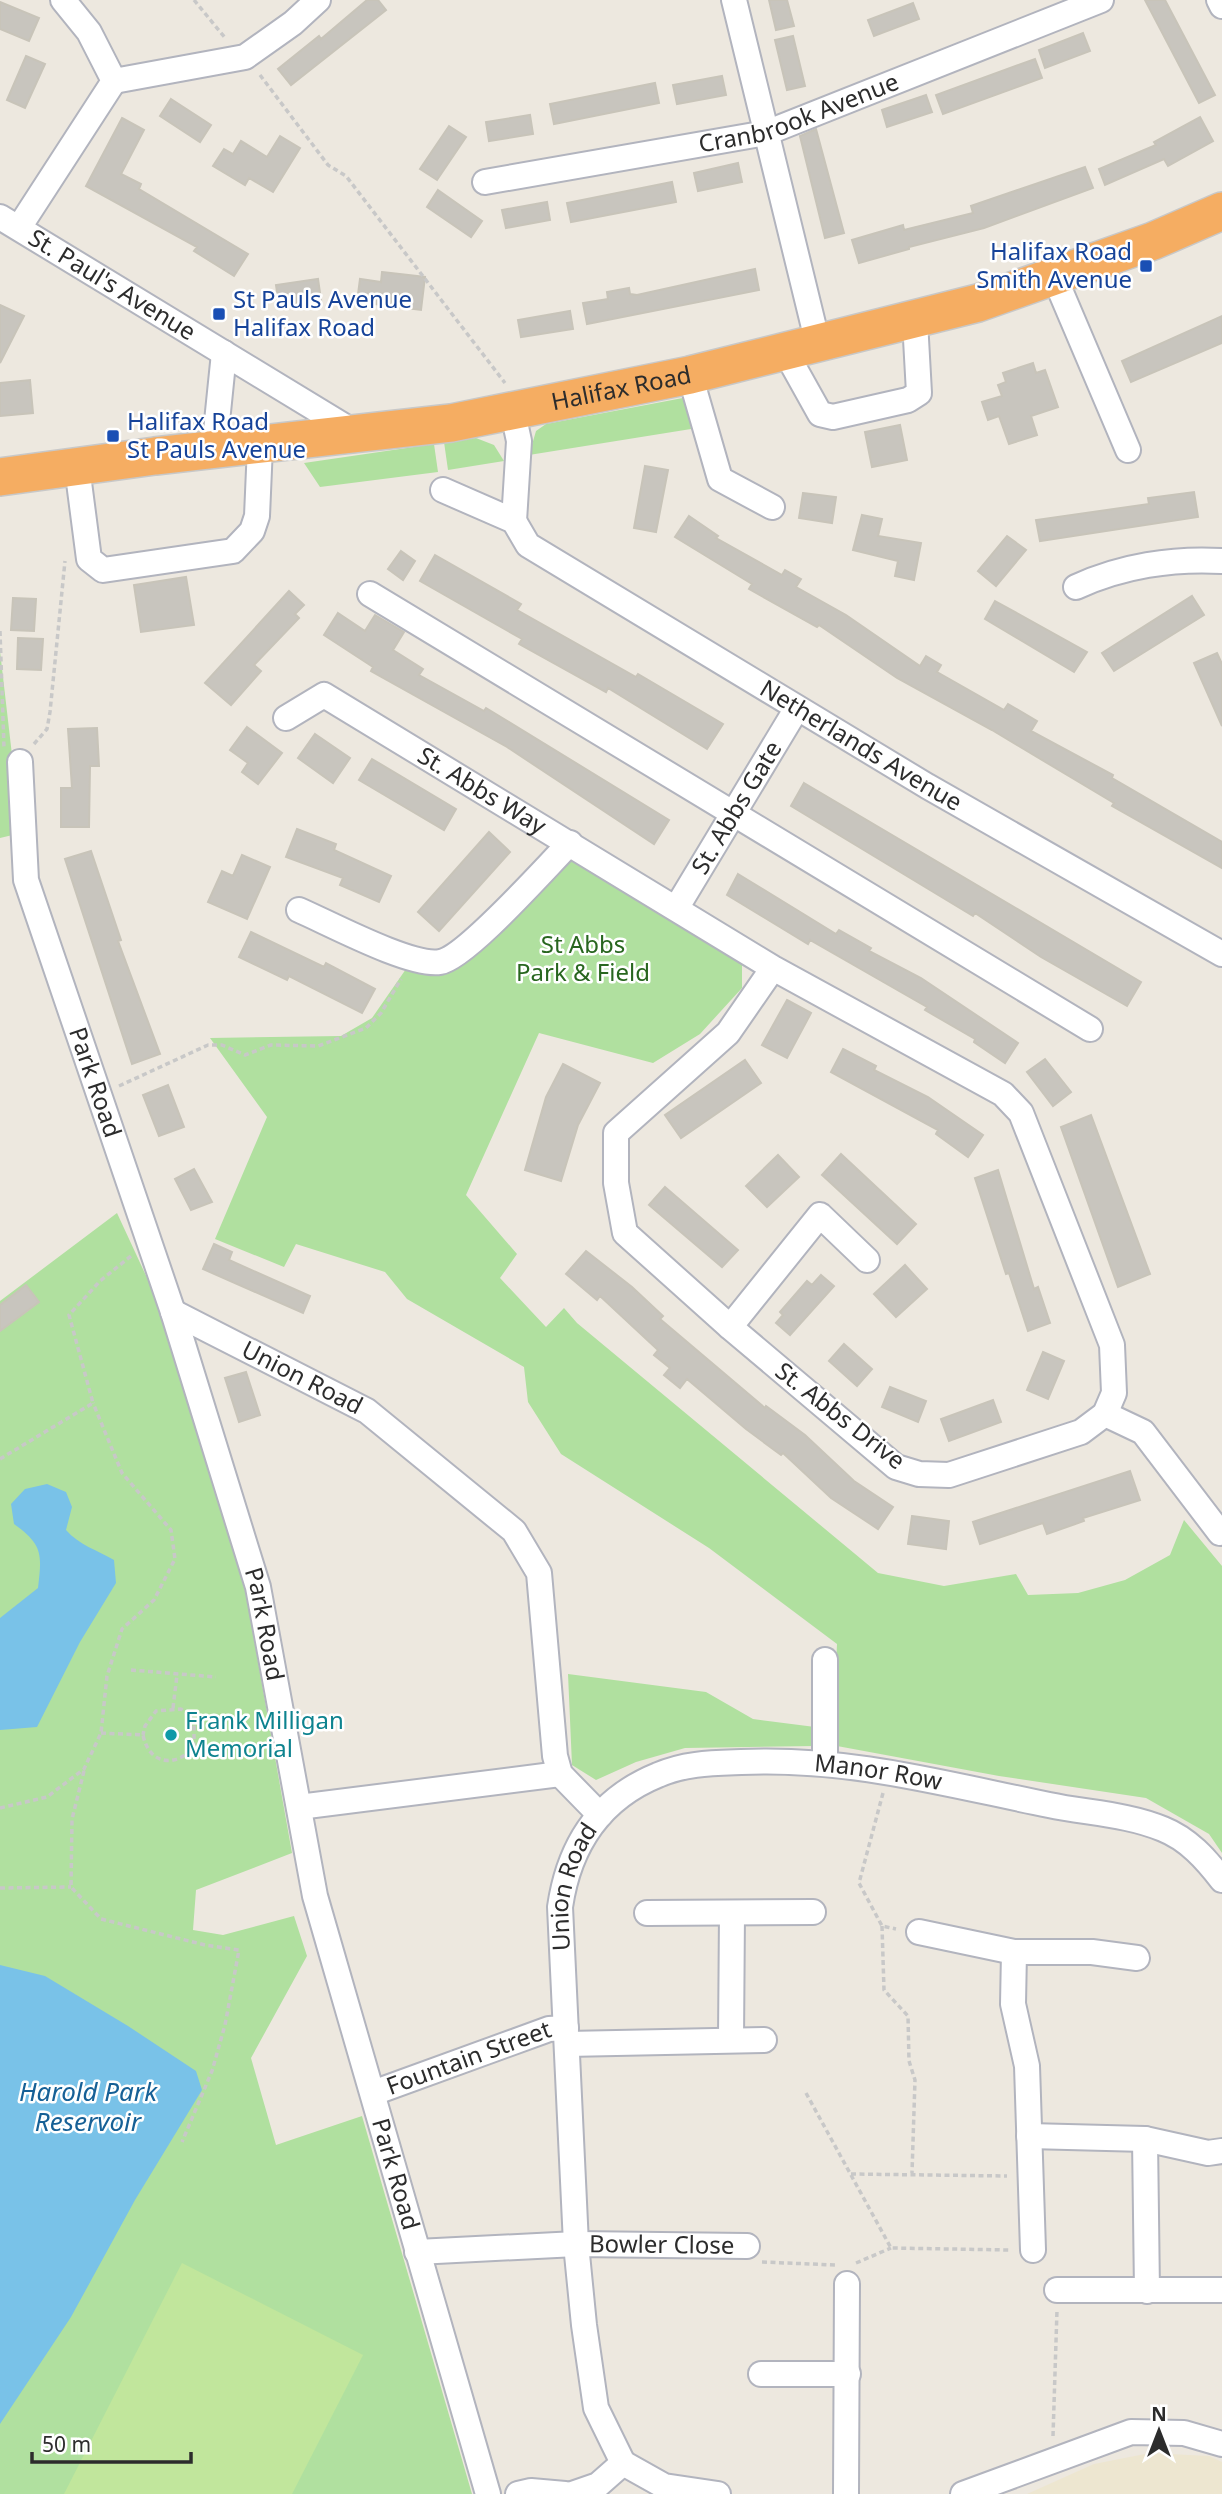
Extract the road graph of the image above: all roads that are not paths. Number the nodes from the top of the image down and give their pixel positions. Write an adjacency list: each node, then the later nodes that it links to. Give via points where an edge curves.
1 (63, 0): 7 (street, via 89,32)
2 (318, 0): 7 (street, via 245,57)
3 (734, 0): 8 (street)
4 (1101, 0): 8 (street, Cranbrook Avenue)
5 (1219, 0): 6 (street)
6 (1222, 6)
7 (114, 82): 11 (street)
8 (766, 133): 9 (street, Cranbrook Avenue); 14 (street)
9 (485, 182)
10 (1222, 211): 12 (highway, Halifax Road)
11 (10, 222): 15 (street, St. Paul's Avenue)
12 (1054, 276): 13 (highway, Halifax Road); 20 (street)
13 (915, 321): 14 (highway, Halifax Road); 14 (street, via 919,393 908,400 833,417 820,414)
14 (802, 349): 16 (highway, Halifax Road)
15 (224, 353): 18 (street, St. Paul's Avenue); 21 (street, St. Paul's Avenue)
16 (690, 375): 17 (highway, Halifax Road); 25 (street, via 720,479)
17 (520, 411): 18 (highway, Halifax Road); 26 (street)
18 (357, 435): 19 (highway, Halifax Road)
19 (260, 446): 21 (highway, Halifax Road); 22 (street, via 257,516 252,531 233,551 103,570 89,559)
20 (1128, 450)
21 (214, 451): 22 (highway, Halifax Road)
22 (77, 467): 23 (highway, Halifax Road)
23 (0, 477)
24 (443, 490): 26 (street)
25 (772, 508)
26 (514, 521): 30 (street, Netherlands Avenue, via 528,545)
27 (1222, 562): 28 (street, via 1188,559 1164,563 1103,574)
28 (1076, 587)
29 (370, 594): 33 (street)
30 (797, 708): 33 (street, St. Abbs Gate); 37 (street, Netherlands Avenue)
31 (286, 718): 34 (street, St. Abbs Way, via 324,695)
32 (20, 762): 41 (street, Park Road, via 26,880)
33 (733, 815): 35 (street, St. Abbs Gate); 39 (street)
34 (570, 843): 35 (street, St. Abbs Way); 36 (street, via 465,948 440,962 412,960)
35 (677, 907): 38 (street)
36 (299, 910)
37 (1222, 954)
38 (773, 968): 42 (street, St. Abbs Drive, via 728,1033 616,1133 616,1183 625,1233); 43 (street, via 1003,1094 1021,1113 1112,1345 1114,1393)
39 (1090, 1029)
40 (867, 1260): 42 (street, via 816,1211)
41 (173, 1312): 47 (street, Union Road, via 367,1411 514,1531 539,1573); 48 (street, Park Road, via 258,1587)
42 (730, 1327): 43 (street, St. Abbs Drive, via 896,1467 919,1474 949,1475 1081,1432)
43 (1105, 1414): 44 (street, via 1143,1432)
44 (1220, 1533)
45 (825, 1660): 46 (street)
46 (825, 1762): 49 (street, Manor Row, via 698,1764 660,1774 628,1790); 50 (street, Manor Row, via 889,1770 1125,1817 1164,1829 1203,1856)
47 (560, 1774): 48 (street); 49 (street, Union Road)
48 (299, 1807): 60 (street, Park Road, via 315,1896)
49 (600, 1815): 57 (street, Union Road, via 572,1853 560,1907)
50 (1222, 1880)
51 (813, 1912): 53 (street)
52 (647, 1913): 53 (street)
53 (732, 1913): 58 (street)
54 (919, 1932): 55 (street)
55 (1014, 1952): 56 (street, via 1092,1952); 61 (street, via 1013,2004 1027,2066)
56 (1137, 1958)
57 (567, 2036): 58 (street, Fountain Street); 60 (street, Fountain Street, via 549,2029); 64 (street, Union Road)
58 (732, 2040): 59 (street, Fountain Street)
59 (764, 2040)
60 (373, 2093): 67 (street, Park Road)
61 (1028, 2136): 62 (street); 66 (street)
62 (1145, 2139): 63 (street, via 1208,2153); 71 (street)
63 (1222, 2151)
64 (576, 2244): 65 (street, Bowler Close); 67 (street, Bowler Close); 75 (street, Union Road, via 596,2408)
65 (747, 2246)
66 (1032, 2250)
67 (417, 2252): 76 (street, Park Road)
68 (845, 2272): 73 (street)
69 (1057, 2290): 71 (street)
70 (1222, 2290): 71 (street)
71 (1147, 2291)
72 (761, 2374): 73 (street)
73 (848, 2374): 81 (street)
74 (1222, 2444): 82 (street, via 1184,2433 1131,2432)
75 (623, 2463): 79 (street, via 598,2484); 80 (street, via 664,2486)
76 (488, 2494)
77 (518, 2494): 78 (street)
78 (565, 2494)
79 (572, 2494)
80 (718, 2494)
81 (846, 2494)
82 (963, 2494)

